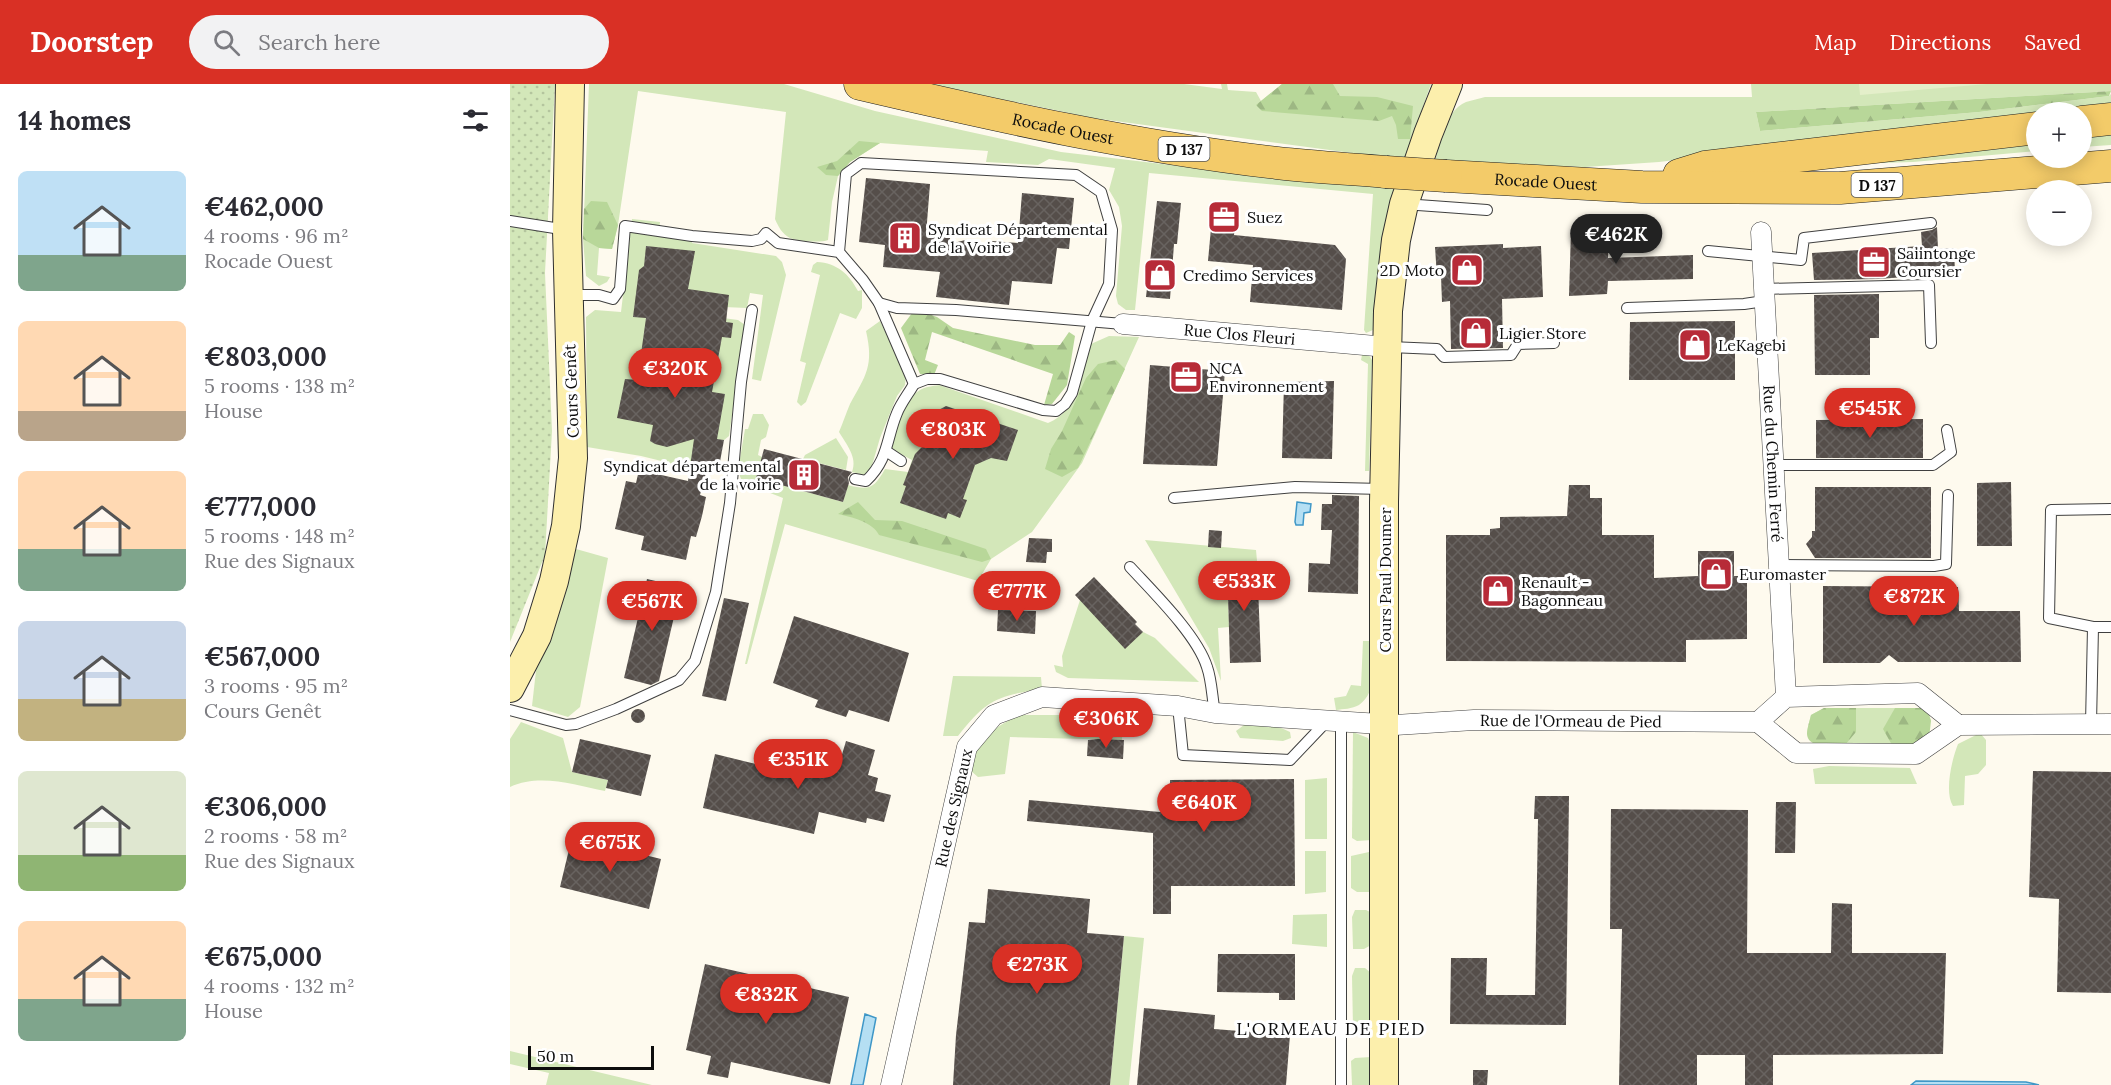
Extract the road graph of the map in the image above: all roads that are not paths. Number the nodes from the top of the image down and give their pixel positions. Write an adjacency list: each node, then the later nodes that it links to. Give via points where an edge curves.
1 (570, 84): 13 (street, Cours Genêt)
2 (860, 84): 8 (main road, Rocade Ouest / D 137, bridge, via 1129,141 1276,163)
3 (1448, 84): 9 (street, Cours Paul Doumer)
4 (2111, 119): 5 (main road)
5 (2092, 121)
6 (2026, 129): 8 (main road, D 137, via 1705,167)
7 (2111, 166): 8 (main road, Rocade Ouest / D 137, via 1840,188)
8 (1642, 187)
9 (1404, 204): 10 (lane); 27 (street, Cours Paul Doumer, via 1392,273)
10 (1487, 210)
11 (510, 221): 13 (lane)
12 (1931, 223): 17 (lane, via 1804,238 1801,260)
13 (567, 230): 18 (street, Cours Genêt)
14 (1761, 232): 17 (street, Rue du Chemin Ferré)
15 (1707, 251): 17 (lane)
16 (839, 252): 18 (lane, via 778,243 766,233 752,241 625,226 620,289 613,299); 20 (lane); 23 (lane, via 846,174 861,163 1077,175 1101,192 1112,230 1109,284)
17 (1762, 258): 19 (street, Rue du Chemin Ferré)
18 (568, 295): 42 (street, Cours Genêt, via 573,458 566,526 537,636)
19 (1764, 295): 21 (lane, via 1744,304); 26 (lane, via 1929,285); 32 (street, Rue du Chemin Ferré)
20 (879, 303): 23 (lane, Rue Clos Fleuri, via 897,308); 28 (lane)
21 (1627, 308)
22 (752, 310): 45 (lane, via 716,592 695,661 679,680 576,724 566,725)
23 (1092, 321): 24 (lane, Rue Clos Fleuri); 28 (lane, via 1072,393 1056,411 940,379)
24 (1123, 324): 27 (street, Rue Clos Fleuri)
25 (1554, 343): 27 (lane, via 1518,344 1511,355 1443,357 1437,349)
26 (1931, 343)
27 (1387, 347): 34 (street, Cours Paul Doumer)
28 (914, 384): 30 (lane, via 897,412)
29 (1947, 430): 32 (lane, via 1951,452 1933,465)
30 (886, 452): 31 (lane); 33 (lane, via 878,470 866,481)
31 (901, 460)
32 (1773, 465): 38 (street, Rue du Chemin Ferré)
33 (855, 479)
34 (1384, 489): 36 (lane, via 1295,487); 49 (street, Cours Paul Doumer)
35 (1948, 495): 38 (lane, via 1946,564)
36 (1173, 498)
37 (2111, 509): 40 (lane, via 2051,510 2049,618)
38 (1778, 565): 43 (street, Rue du Chemin Ferré)
39 (1130, 567): 46 (lane, via 1195,645 1207,666)
40 (2093, 627): 41 (lane); 50 (lane)
41 (2111, 627)
42 (510, 688)
43 (1786, 697): 48 (street); 51 (street, via 1918,693)
44 (1178, 706): 46 (street, Rue des Signaux); 47 (lane, via 1183,755 1290,760); 52 (street, Rue des Signaux, via 1042,697 994,715 967,747)
45 (510, 710)
46 (1215, 713): 47 (street, Rue des Signaux)
47 (1334, 722): 49 (street, Rue des Signaux); 53 (lane)
48 (1758, 722): 49 (street, Rue de l'Ormeau de Pied, via 1474,720); 51 (street, via 1796,753 1916,754)
49 (1385, 724): 54 (street, Cours Paul Doumer)
50 (2101, 724): 51 (street)
51 (1958, 725)
52 (891, 1085)
53 (1341, 1085)
54 (1383, 1085)

